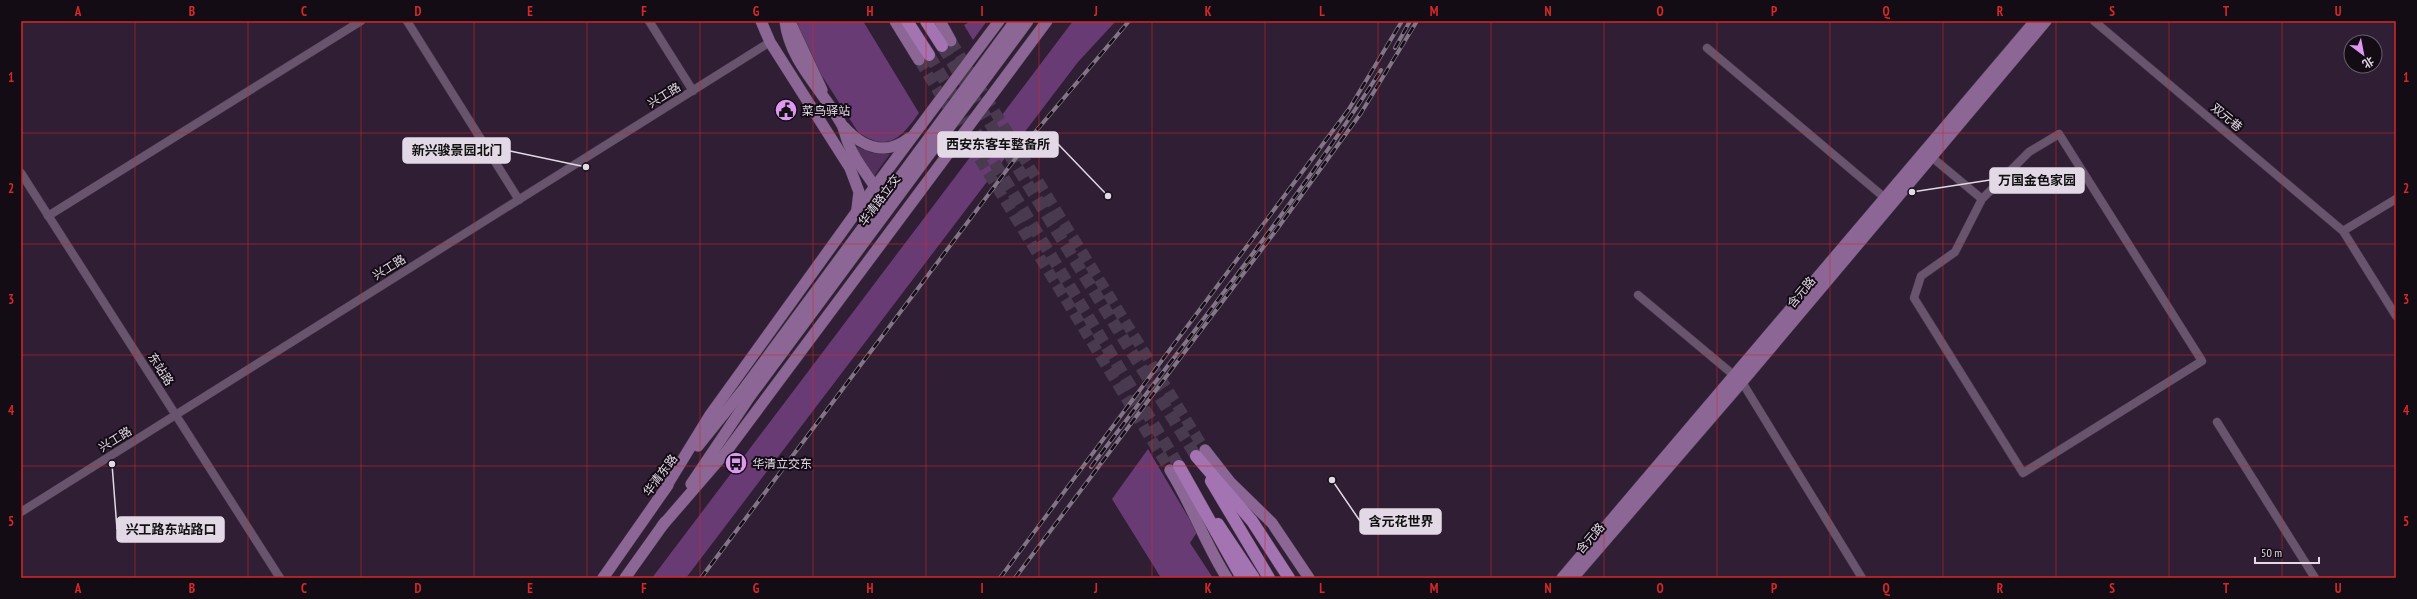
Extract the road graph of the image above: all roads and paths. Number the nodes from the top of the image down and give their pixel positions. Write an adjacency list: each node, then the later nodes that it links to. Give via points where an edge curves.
1 (361, 21): 41 (street)
2 (407, 21): 38 (street)
3 (649, 21): 24 (street)
4 (761, 21): 18 (main road)
5 (785, 21): 25 (main road, via 789,40 800,63)
6 (792, 21): 25 (main road, via 794,32 816,73)
7 (894, 21): 22 (main road)
8 (907, 21): 22 (highway)
9 (926, 21): 19 (highway)
10 (940, 21): 19 (main road)
11 (999, 21): 21 (main road)
12 (1014, 21): 49 (main road, 华清路立交, bridge)
13 (1028, 21): 49 (main road, 华清路立交, bridge)
14 (1047, 21): 23 (main road)
15 (2035, 21): 30 (main road, 含元路)
16 (2046, 21): 30 (main road, 含元路)
17 (2094, 21): 44 (street, 双元巷)
18 (770, 42): 24 (street, 兴工路); 33 (main road, via 842,155)
19 (946, 43)
20 (1707, 48): 35 (street)
21 (973, 55): 23 (main road, via 972,68 990,82 998,83); 26 (main road)
22 (924, 58)
23 (1003, 80): 29 (main road)
24 (693, 91): 38 (street, 兴工路)
25 (827, 101): 27 (main road)
26 (931, 112): 28 (main road); 29 (main road, via 941,108 959,122)
27 (842, 125): 28 (main road, via 863,142 886,149 902,143); 32 (main road, via 849,146)
28 (922, 125): 34 (main road)
29 (960, 137): 40 (main road)
30 (1928, 154): 35 (main road, 含元路); 36 (street); 48 (main road, 含元路)
31 (21, 173): 41 (street, 东站路)
32 (866, 173): 33 (main road, via 869,181 866,185 861,187); 34 (main road)
33 (857, 184): 39 (main road); 42 (main road, via 858,205)
34 (875, 187): 39 (main road); 40 (main road)
35 (1885, 198): 47 (main road, 含元路)
36 (1982, 199): 36 (street, via 1955,252 1921,276 1914,298 2023,473 2202,361 2059,134 2029,152)
37 (2396, 199): 44 (street)
38 (519, 200): 50 (street, 兴工路)
39 (866, 200): 42 (main road); 43 (main road)
40 (905, 212): 43 (main road)
41 (48, 216): 50 (street, 东站路)
42 (850, 222): 55 (main road, via 710,415)
43 (895, 225): 57 (main road, via 726,452)
44 (2344, 231): 46 (street, 双元巷)
45 (1638, 295): 47 (street)
46 (2396, 316)
47 (1734, 374): 48 (street); 67 (main road, 含元路)
48 (1742, 382): 68 (main road, 含元路); 69 (street)
49 (747, 393): 55 (main road, 华清东路); 57 (main road)
50 (176, 415): 56 (street, 兴工路); 58 (street, 东站路)
51 (2217, 422): 70 (street)
52 (1201, 453): 64 (highway, via 1246,541); 65 (highway, via 1252,521); 66 (main road, via 1272,523)
53 (1175, 468): 54 (highway); 61 (main road, via 1214,558)
54 (1193, 488): 62 (highway, via 1226,554); 63 (highway)
55 (664, 490): 59 (main road, 华清东路)
56 (21, 512)
57 (662, 526): 60 (main road)
58 (280, 578)
59 (603, 578)
60 (625, 578)
61 (1227, 578)
62 (1242, 578)
63 (1254, 578)
64 (1269, 578)
65 (1289, 578)
66 (1309, 578)
67 (1562, 578)
68 (1573, 578)
69 (1862, 578)
70 (2315, 578)

